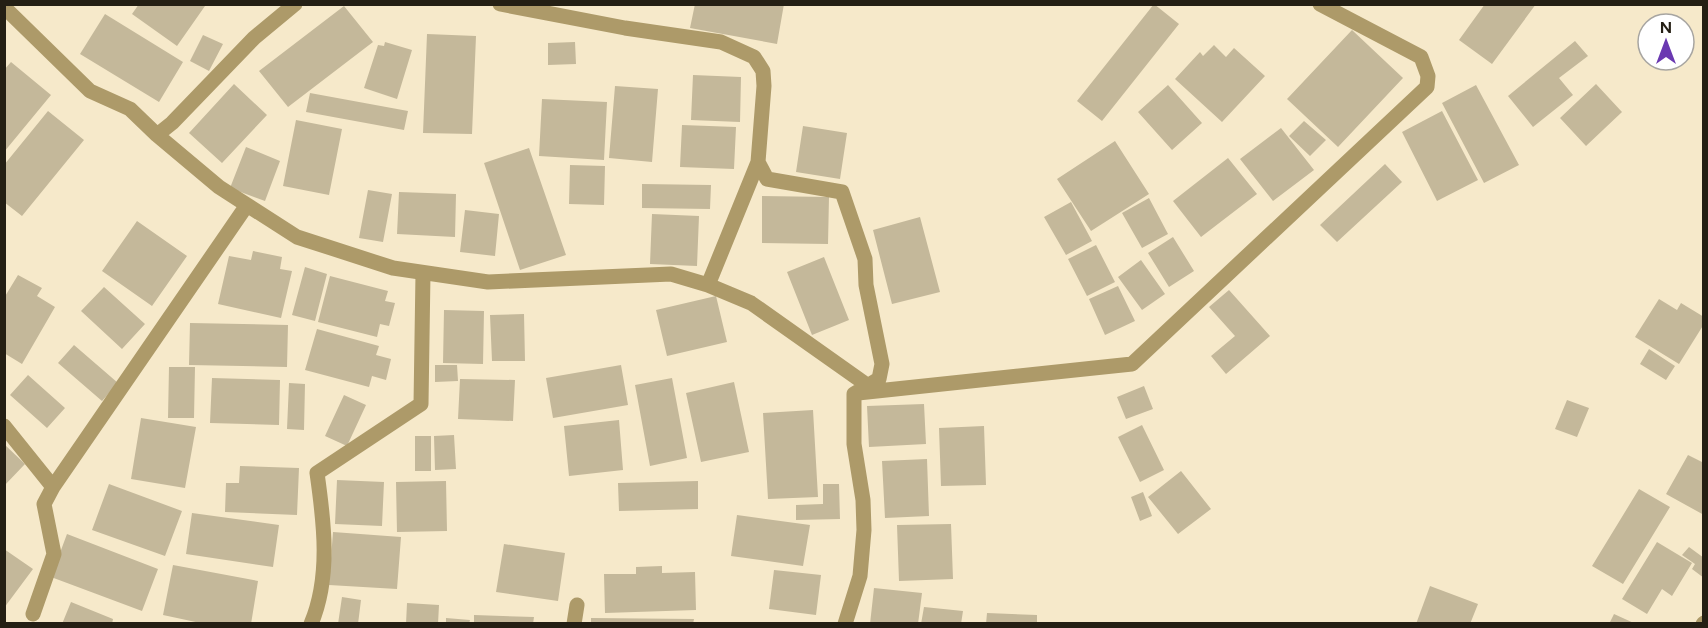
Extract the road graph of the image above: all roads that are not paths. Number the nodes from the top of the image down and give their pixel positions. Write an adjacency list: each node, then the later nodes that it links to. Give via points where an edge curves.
1 (295, 4): 5 (street, via 254,38)
2 (500, 4): 6 (street, via 721,42 754,57 763,71 764,86)
3 (1320, 4): 11 (street, via 1421,57 1428,76 1426,87 1132,364)
4 (4, 7): 5 (street, via 90,91 130,109)
5 (157, 135): 7 (street)
6 (758, 162): 9 (street); 10 (street, via 767,179 843,192 865,259 866,285 882,364 879,379)
7 (247, 205): 8 (street, via 297,237 393,268); 13 (street)
8 (423, 273): 9 (street, via 489,282 671,274); 16 (street, via 421,404 317,473 326,531 318,608)
9 (708, 285): 10 (street, via 751,303)
10 (867, 385): 11 (street)
11 (854, 394): 18 (street, via 854,444 864,530 860,576)
12 (4, 426): 13 (street)
13 (53, 487): 15 (street, via 44,504 54,554)
14 (577, 605): 17 (street)
15 (33, 614)
16 (311, 624)
17 (574, 624)
18 (845, 624)

